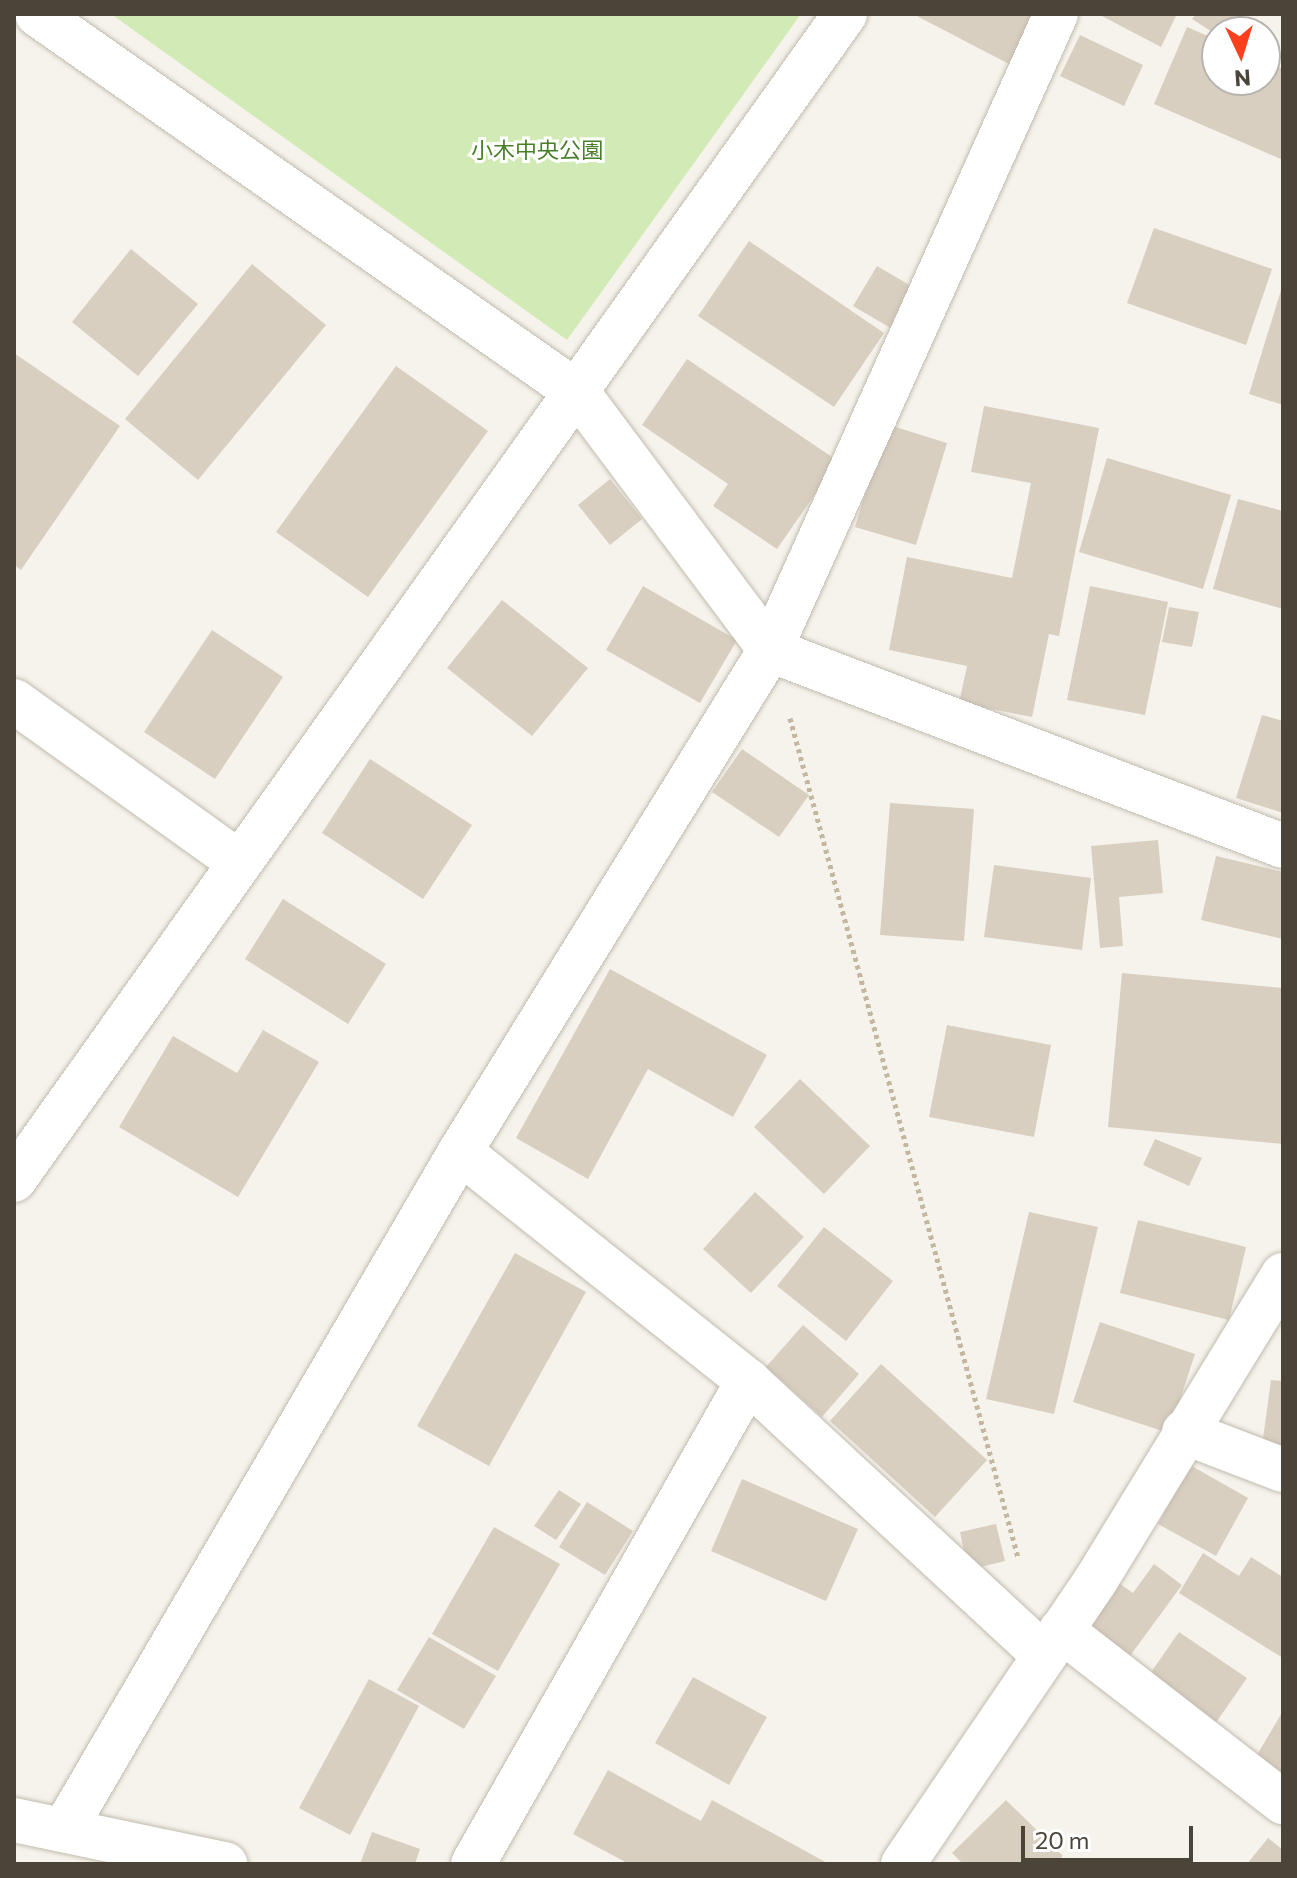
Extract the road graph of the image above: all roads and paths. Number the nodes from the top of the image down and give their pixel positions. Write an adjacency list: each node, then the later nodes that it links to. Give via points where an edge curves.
1 (37, 14): 4 (street)
2 (845, 14): 4 (street)
3 (1056, 14): 5 (street)
4 (578, 393): 5 (street); 8 (street)
5 (770, 650): 7 (street); 9 (street); 15 (path, via 1021,1567)
6 (14, 701): 8 (street)
7 (1283, 846)
8 (239, 862): 10 (street)
9 (460, 1152): 12 (street); 18 (street)
10 (14, 1180)
11 (1283, 1275): 13 (street)
12 (748, 1381): 15 (street); 20 (street)
13 (1184, 1432): 14 (street); 15 (street)
14 (1283, 1470)
15 (1052, 1642): 16 (street); 21 (street)
16 (1283, 1802)
17 (14, 1820): 18 (street)
18 (64, 1830): 19 (street)
19 (225, 1864)
20 (473, 1864)
21 (903, 1864)

